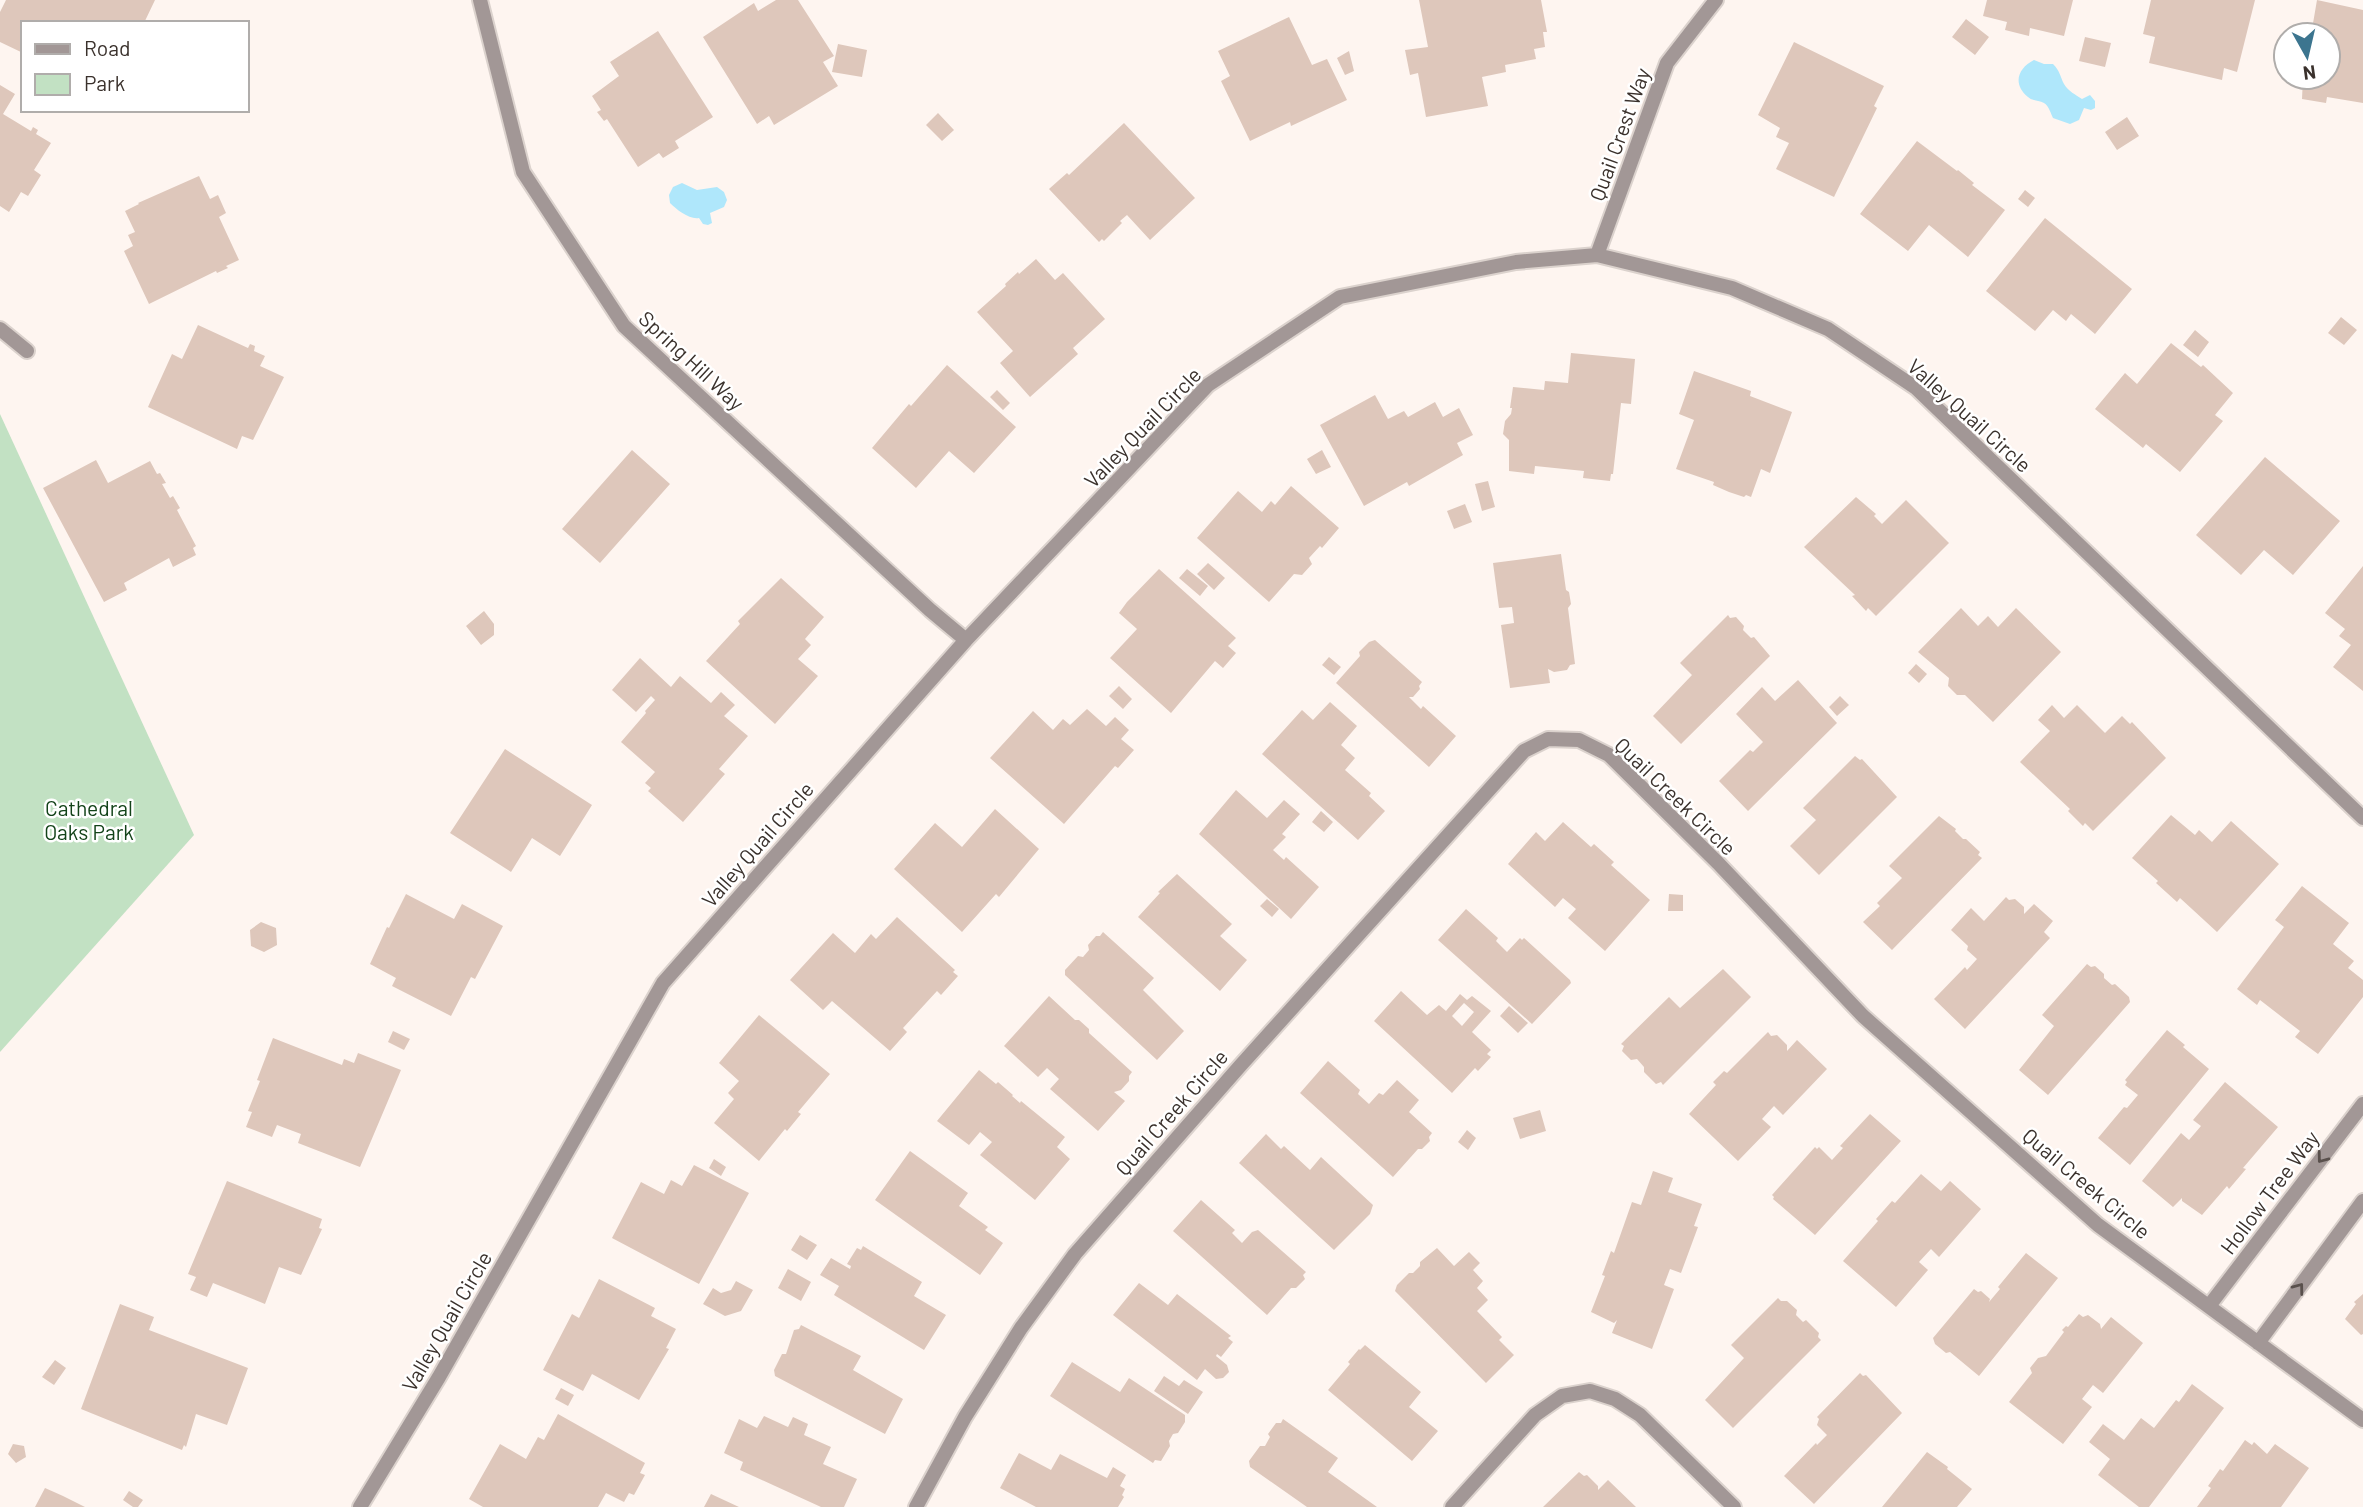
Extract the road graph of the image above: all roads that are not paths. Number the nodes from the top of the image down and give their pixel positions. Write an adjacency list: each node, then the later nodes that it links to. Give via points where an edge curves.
1 (481, 0): 6 (street, Spring Hill Way, via 523,172 624,326)
2 (1716, 0): 3 (street, Quail Crest Way, via 1667,63)
3 (1597, 255): 6 (street, Valley Quail Circle, via 1516,262 1340,297 1208,385); 7 (street, Valley Quail Circle, via 1732,288 1828,329 1916,388)
4 (0, 329): 5 (street)
5 (27, 351)
6 (966, 639): 13 (street, Valley Quail Circle, via 663,983)
7 (2363, 818)
8 (2363, 1104): 10 (street, Hollow Tree Way, one-way to 10)
9 (2363, 1201): 11 (street, one-way to 9)
10 (2209, 1306): 11 (street, Quail Creek Circle); 14 (street, Quail Creek Circle, via 2098,1225 1863,1016 1609,755 1579,740 1548,739 1524,751 1074,1254 965,1417)
11 (2258, 1343): 12 (street, Quail Creek Circle)
12 (2363, 1420)
13 (360, 1507)
14 (916, 1507)
15 (1452, 1507): 16 (street, via 1535,1415 1562,1396 1590,1391 1615,1399 1640,1415)
16 (1734, 1507)

